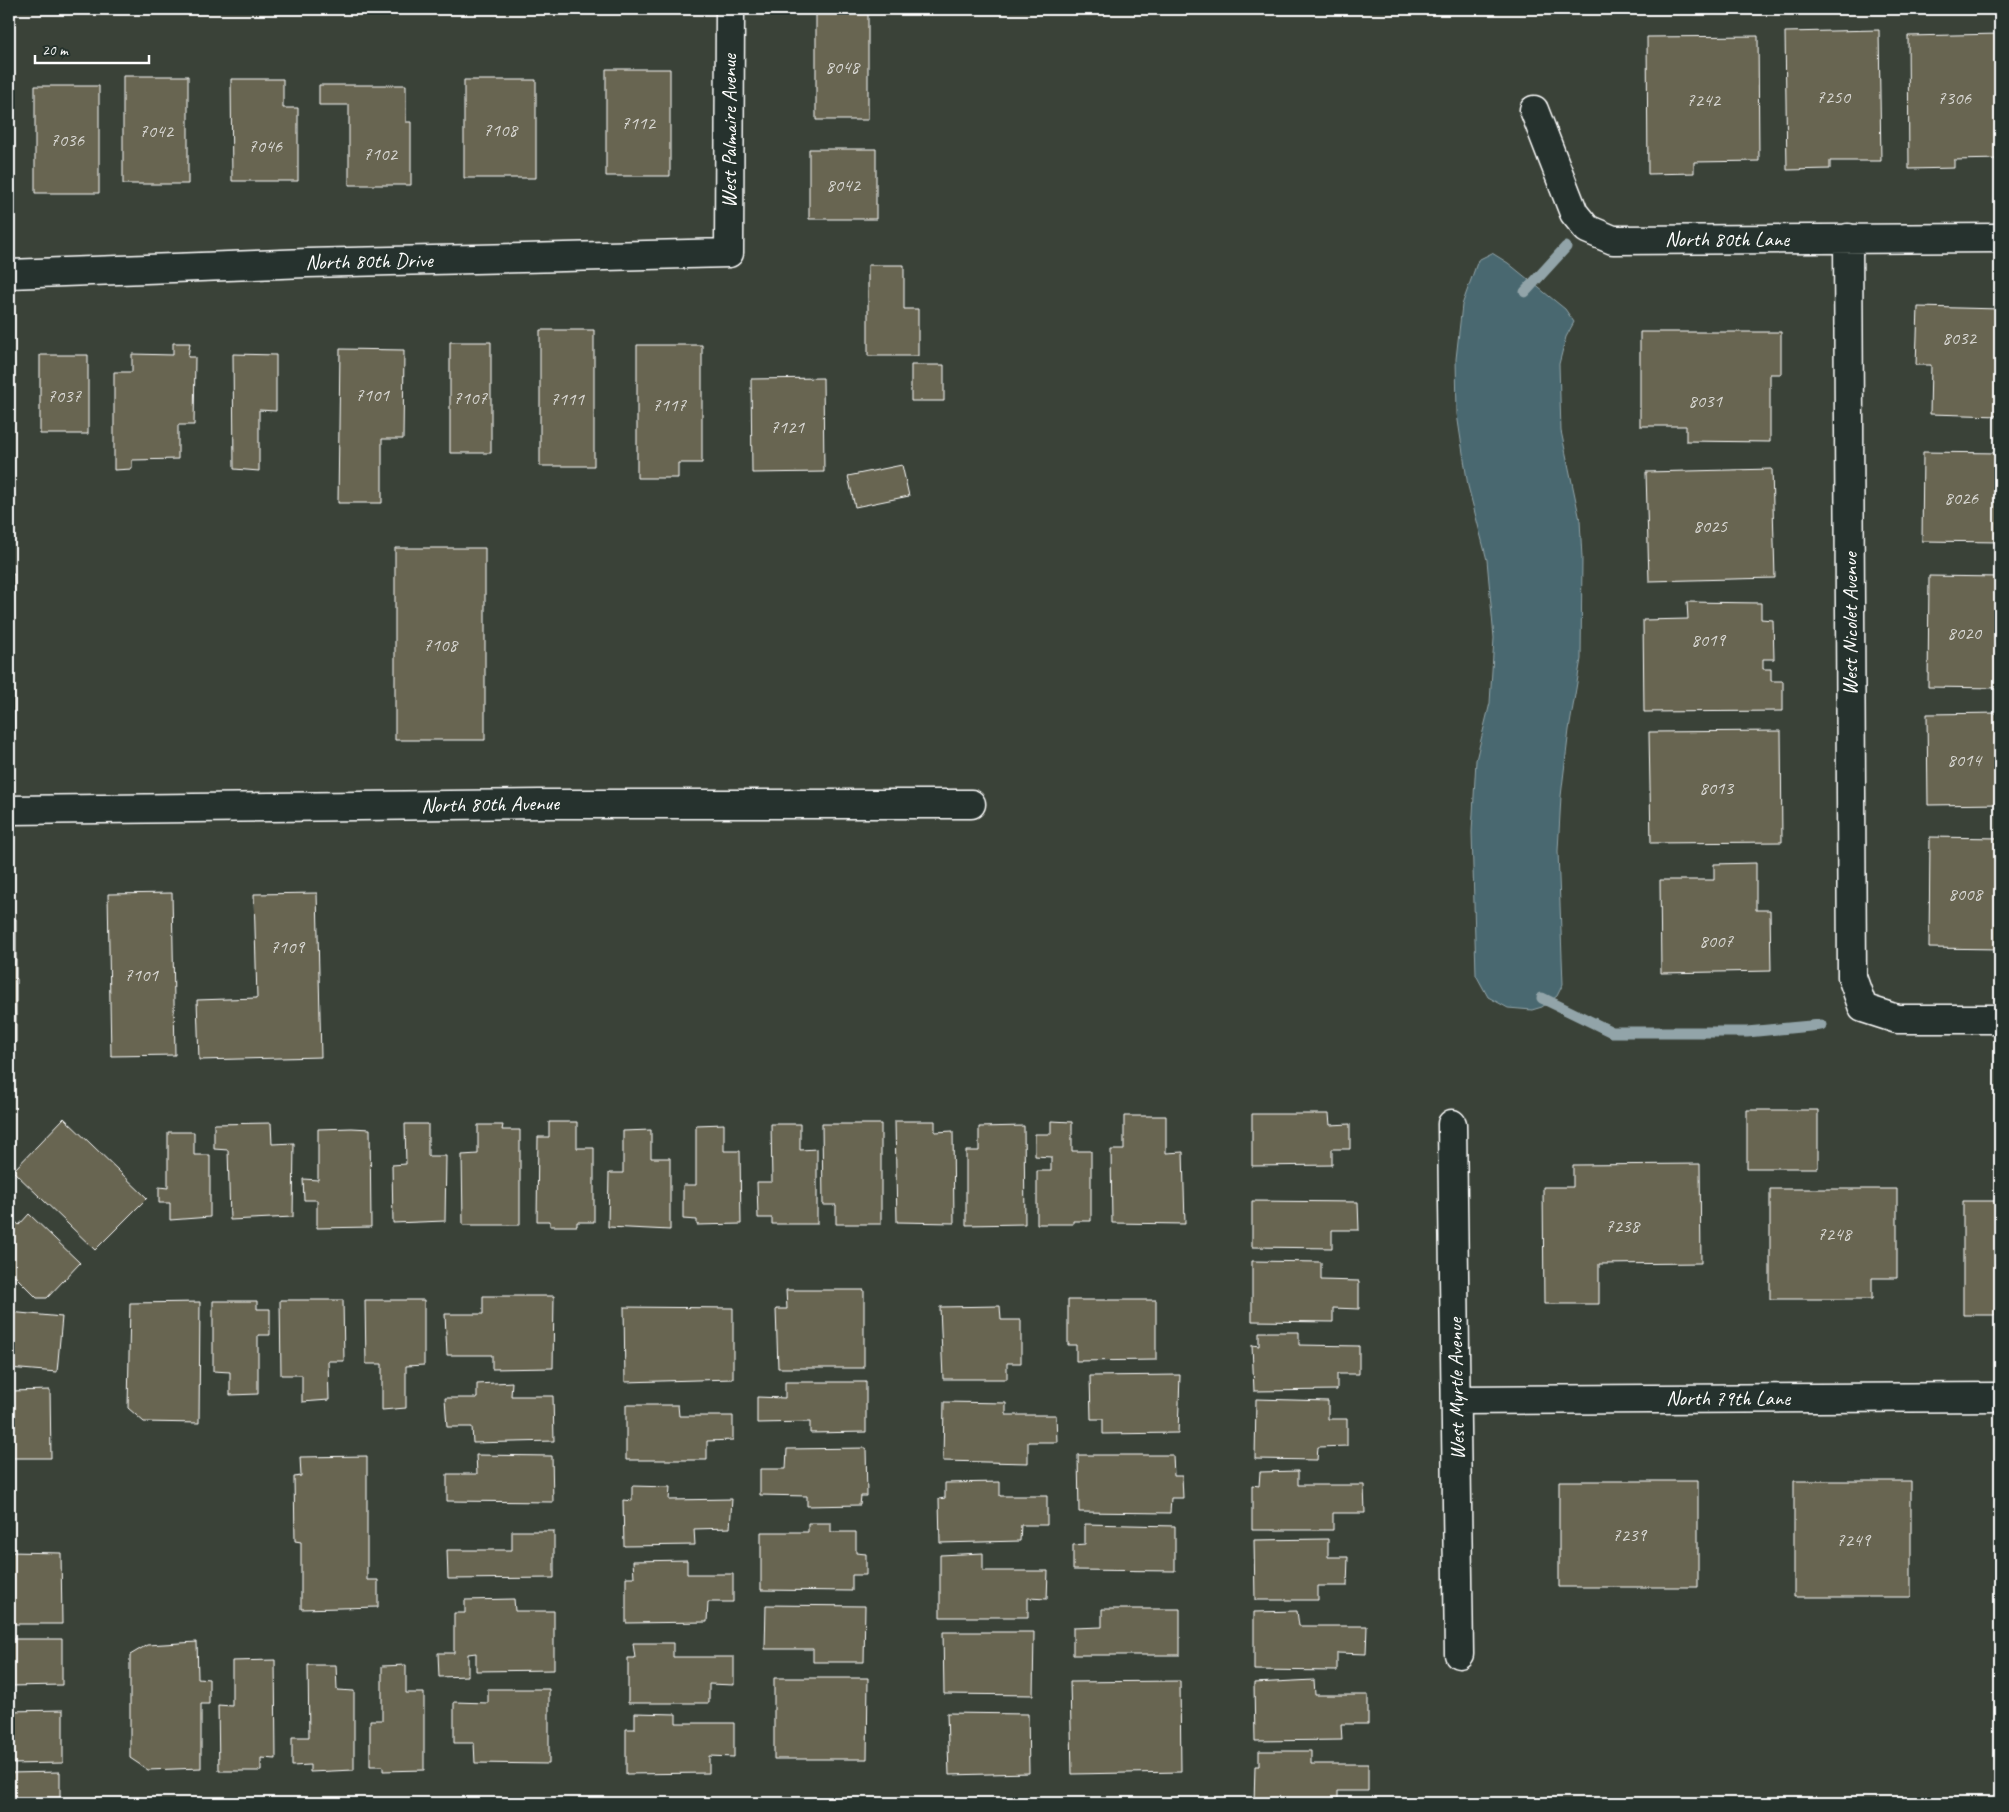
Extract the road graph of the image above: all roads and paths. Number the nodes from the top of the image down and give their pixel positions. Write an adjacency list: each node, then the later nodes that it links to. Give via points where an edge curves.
1 (730, 9): 5 (street, West Palmaire Avenue)
2 (1534, 110): 3 (street, North 80th Lane, via 1574,213 1587,229 1613,240)
3 (1848, 238): 4 (street, North 80th Lane); 9 (street, West Nicolet Avenue, via 1852,976 1863,1008 1897,1020)
4 (2000, 238)
5 (729, 253): 6 (street, North 80th Drive)
6 (9, 274)
7 (971, 804): 8 (street, North 80th Avenue, via 540,804)
8 (9, 810)
9 (2000, 1019)
10 (1452, 1124): 12 (street, West Myrtle Avenue)
11 (2000, 1397): 12 (street, North 79th Lane)
12 (1456, 1400): 13 (street, West Myrtle Avenue)
13 (1459, 1654)

